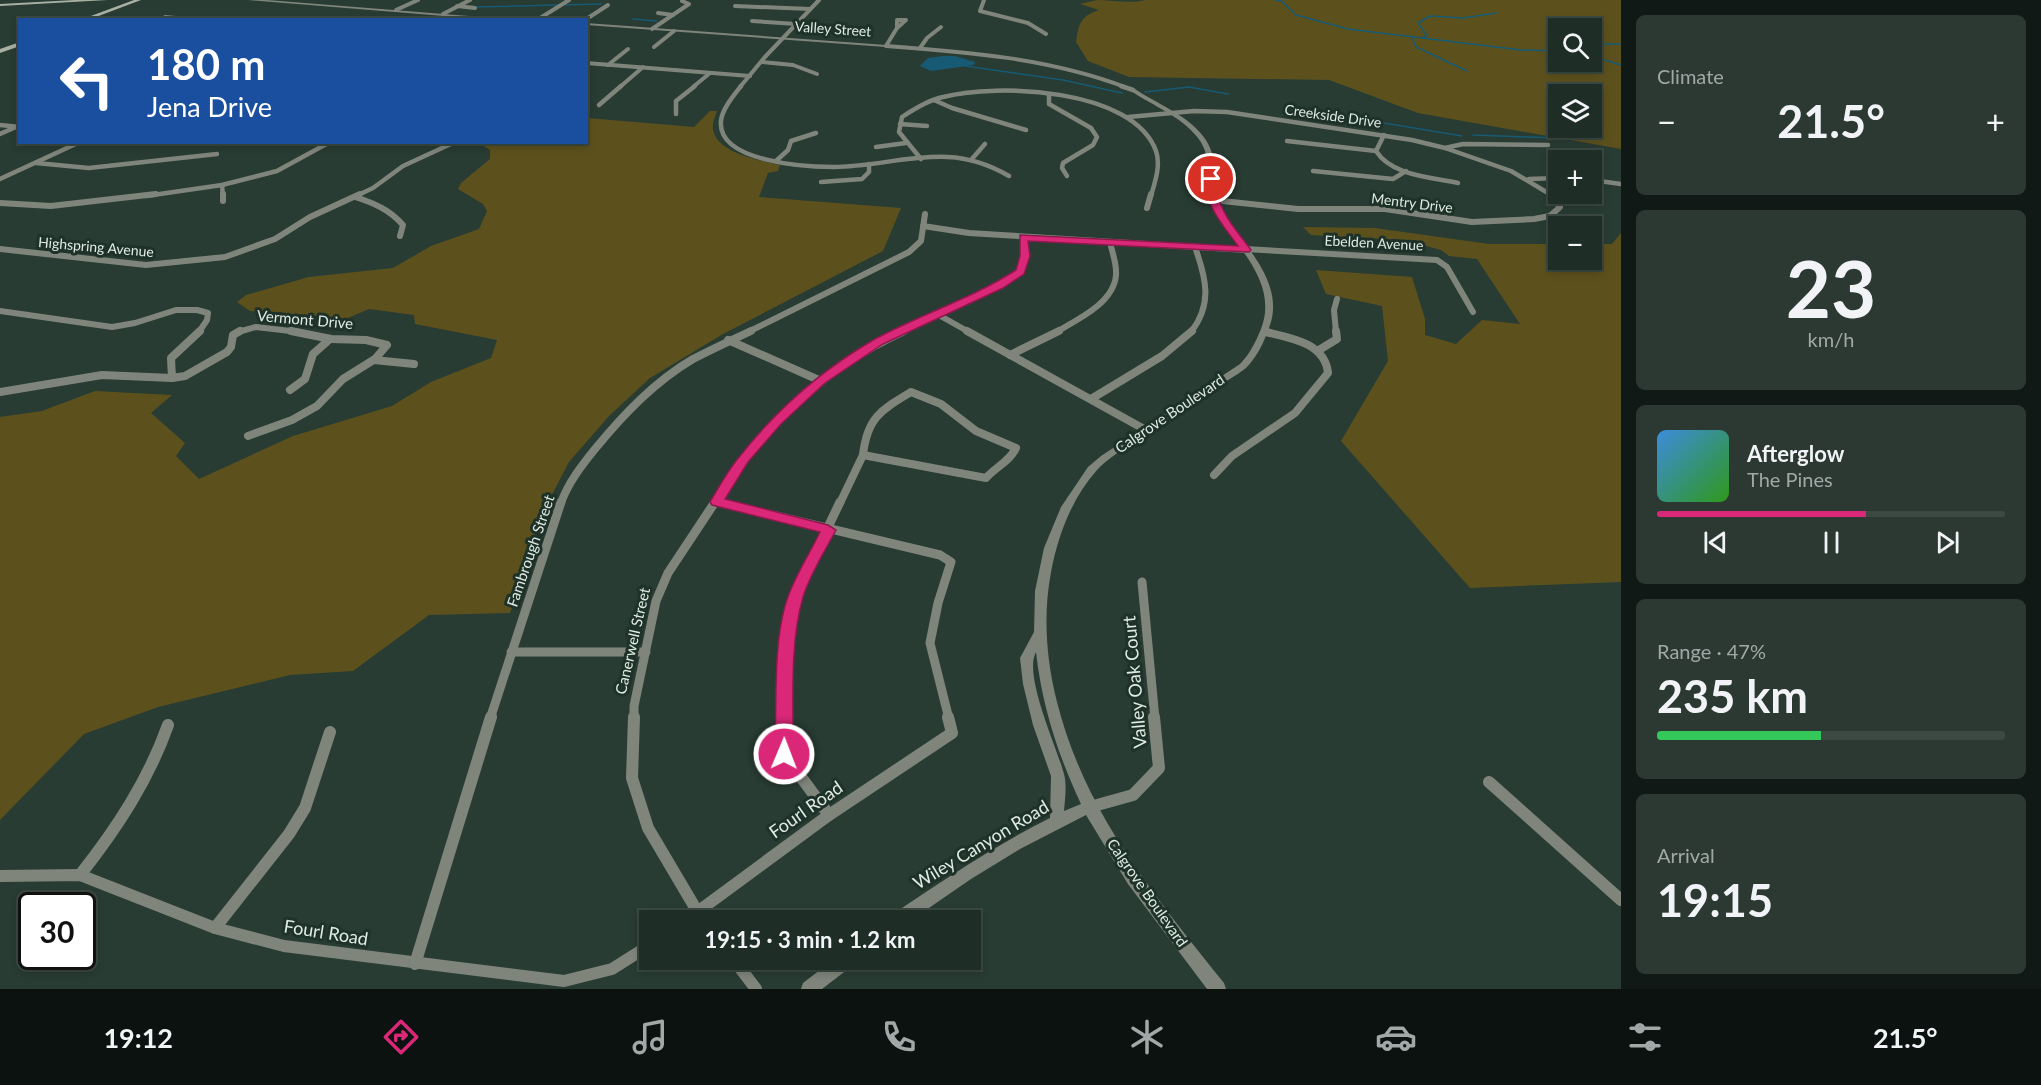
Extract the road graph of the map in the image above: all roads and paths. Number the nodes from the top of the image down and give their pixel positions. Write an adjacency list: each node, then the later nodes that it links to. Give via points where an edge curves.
1 (106, 0): 12 (main road)
2 (139, 0): 23 (main road)
3 (147, 0): 24 (main road)
4 (250, 0): 18 (street)
5 (418, 0): 18 (street)
6 (470, 0): 14 (street)
7 (569, 0): 27 (street)
8 (814, 0): 9 (street)
9 (819, 0): 17 (street)
10 (984, 0): 36 (street, via 980,12 1028,23)
11 (682, 1): 21 (street, via 689,4)
12 (0, 5)
13 (608, 5): 28 (street)
14 (457, 6): 16 (street); 20 (street)
15 (735, 6): 17 (street)
16 (475, 8)
17 (810, 9): 31 (street)
18 (396, 10): 20 (street)
19 (658, 13): 21 (street)
20 (443, 14): 26 (street)
21 (673, 15): 34 (street)
22 (165, 17): 25 (street)
23 (88, 18)
24 (97, 18)
25 (178, 18)
26 (493, 18)
27 (540, 18)
28 (588, 18)
29 (752, 21): 31 (street)
30 (588, 24): 34 (street, Valley Street)
31 (796, 24): 37 (street)
32 (941, 27): 41 (street)
33 (897, 28): 39 (street)
34 (652, 29): 35 (street, Valley Street)
35 (674, 31): 37 (street, Valley Street); 40 (street)
36 (1046, 34)
37 (783, 39): 39 (street, Valley Street); 44 (street)
38 (18, 43): 42 (main road)
39 (885, 46): 41 (street, Calgrove Boulevard)
40 (654, 47)
41 (920, 48): 51 (street, Calgrove Boulevard, via 1033,61 1083,72)
42 (0, 49)
43 (628, 49): 46 (street)
44 (762, 62): 49 (street, via 793,65); 50 (street)
45 (588, 63): 46 (street)
46 (608, 65): 47 (street)
47 (643, 67): 48 (street); 54 (street)
48 (710, 73): 50 (street); 56 (street, via 676,101)
49 (818, 74)
50 (750, 76): 79 (street, via 724,109 720,133 735,148)
51 (1133, 90): 55 (street, Calgrove Boulevard)
52 (1049, 95): 53 (street, via 982,92); 57 (street, via 1078,99); 85 (street, via 1047,101 1052,106 1088,125 1096,134 1093,145 1063,163)
53 (934, 100): 58 (street, via 917,106 902,117); 62 (street)
54 (598, 105)
55 (1173, 113): 57 (street, Creekside Drive); 65 (street, Creekside Drive, via 1237,113); 95 (street, Calgrove Boulevard, via 1189,124 1207,147 1212,163)
56 (676, 114)
57 (1128, 117): 98 (street, via 1143,129 1157,152)
58 (900, 124): 60 (street); 67 (street, via 899,132)
59 (0, 125): 61 (street)
60 (927, 126)
61 (18, 127): 64 (street)
62 (1026, 130)
63 (816, 133): 79 (street, via 791,141)
64 (0, 134)
65 (1384, 135): 74 (street, Creekside Drive); 75 (street)
66 (1287, 141): 75 (street)
67 (906, 143): 73 (street); 77 (street)
68 (76, 144): 80 (street)
69 (326, 144): 93 (street, via 277,171)
70 (451, 144): 94 (street, Highspring Avenue, via 403,166)
71 (985, 144): 78 (street)
72 (1548, 145): 74 (street, via 1463,144)
73 (876, 147)
74 (1445, 148): 88 (street, Creekside Drive)
75 (1376, 151): 83 (street, via 1387,164)
76 (217, 154): 80 (street, via 89,168)
77 (921, 159): 78 (street); 81 (street)
78 (971, 160): 84 (street)
79 (776, 161): 81 (street, via 835,167)
80 (36, 163): 87 (street)
81 (869, 164): 90 (street, via 869,172 862,179)
82 (1313, 171): 83 (street, via 1393,179)
83 (1406, 171): 91 (street)
84 (1009, 176)
85 (1067, 176)
86 (1548, 178): 88 (street)
87 (0, 179)
88 (1529, 179): 95 (street, Mentry Drive, via 1557,199 1560,207 1556,213 1513,221 1459,221 1385,209 1278,208)
89 (1602, 181): 92 (street)
90 (821, 182)
91 (1458, 183)
92 (1621, 184)
93 (222, 185): 96 (street); 97 (street, via 93,203 51,206)
94 (355, 197): 101 (street, via 395,214 403,225); 105 (street, Highspring Avenue, via 310,217 275,239 225,258 146,266)
95 (1213, 200): 106 (street, Calgrove Boulevard)
96 (223, 201)
97 (0, 202)
98 (1147, 208)
99 (925, 214): 100 (street, Fambrough Street)
100 (923, 226): 102 (street, Ebelden Avenue); 113 (street, Fambrough Street, via 921,241 909,252)
101 (400, 236)
102 (1023, 237): 103 (street, Ebelden Avenue); 110 (street, Canerwell Street, via 1025,256 1020,272 999,286)
103 (1110, 242): 104 (street, Ebelden Avenue); 115 (street, via 1116,279 1092,312)
104 (1195, 248): 106 (street, Ebelden Avenue); 122 (street, via 1207,292 1196,327 1164,356)
105 (0, 249)
106 (1245, 249): 109 (street, Ebelden Avenue, via 1437,260 1447,267); 111 (street, Calgrove Boulevard, via 1260,269 1268,292)
107 (1337, 299): 114 (street, via 1337,339)
108 (0, 311): 118 (street, via 121,327 180,309 196,308 208,313 203,328 171,358)
109 (1473, 312)
110 (937, 314): 115 (street); 119 (street, Canerwell Street, via 879,342)
111 (1266, 332): 114 (street); 123 (street, Calgrove Boulevard, via 1248,361)
112 (330, 339): 116 (street, Vermont Drive, via 355,338 387,345); 118 (street, Vermont Drive, via 288,329 241,330 234,335 231,347 202,368); 120 (street, via 313,354 305,379)
113 (728, 340): 119 (street); 132 (street, Fambrough Street, via 650,391 624,414 583,464 564,494)
114 (1319, 350): 126 (street, via 1328,373 1310,397 1294,414 1225,460)
115 (1010, 355): 122 (street)
116 (374, 360): 117 (street); 124 (street, via 345,377 318,405 273,429)
117 (414, 364)
118 (172, 378): 121 (street, Vermont Drive, via 102,375)
119 (821, 381): 128 (street, Canerwell Street, via 769,429 743,460)
120 (290, 390)
121 (0, 392)
122 (1091, 399): 123 (street)
123 (1144, 429): 131 (street, Calgrove Boulevard, via 1093,469 1060,518 1047,551 1040,586)
124 (248, 436)
125 (863, 455): 127 (street); 127 (street, via 865,433 876,414 911,392 941,404 976,431 1016,448 1011,458); 129 (street)
126 (1214, 475)
127 (986, 478)
128 (717, 502): 129 (street); 133 (street, Canerwell Street, via 668,573 656,601)
129 (828, 530): 138 (street, via 796,594 790,621 784,754); 138 (street, Fourl Road, via 940,555 951,562 930,644 952,733)
130 (1142, 582): 137 (street, Valley Oak Court, via 1159,768 1133,795)
131 (1039, 634): 137 (street, Calgrove Boulevard, via 1054,716); 139 (street, via 1026,658 1040,725 1058,776)
132 (511, 652): 133 (street); 148 (street, Fambrough Street)
133 (646, 652): 143 (street, Canerwell Street, via 634,706 632,778 648,828)
134 (168, 725): 140 (street, via 158,753 117,828)
135 (330, 732): 146 (street, via 305,808)
136 (1489, 782): 142 (street)
137 (1090, 807): 139 (street, Wiley Canyon Road); 153 (street, Calgrove Boulevard, via 1131,875)
138 (829, 815): 144 (street, Fourl Road)
139 (1057, 820): 145 (street, Wiley Canyon Road)
140 (80, 875): 141 (street, Fourl Road); 146 (street, Fourl Road)
141 (0, 876)
142 (1621, 900)
143 (696, 910)
144 (709, 910)
145 (913, 910)
146 (215, 928): 148 (street, Fourl Road, via 284,946)
147 (639, 952): 148 (street, Fourl Road, via 612,969 564,981)
148 (415, 964)
149 (742, 970): 151 (street)
150 (833, 970): 152 (street)
151 (756, 989)
152 (809, 989)
153 (1218, 989)

